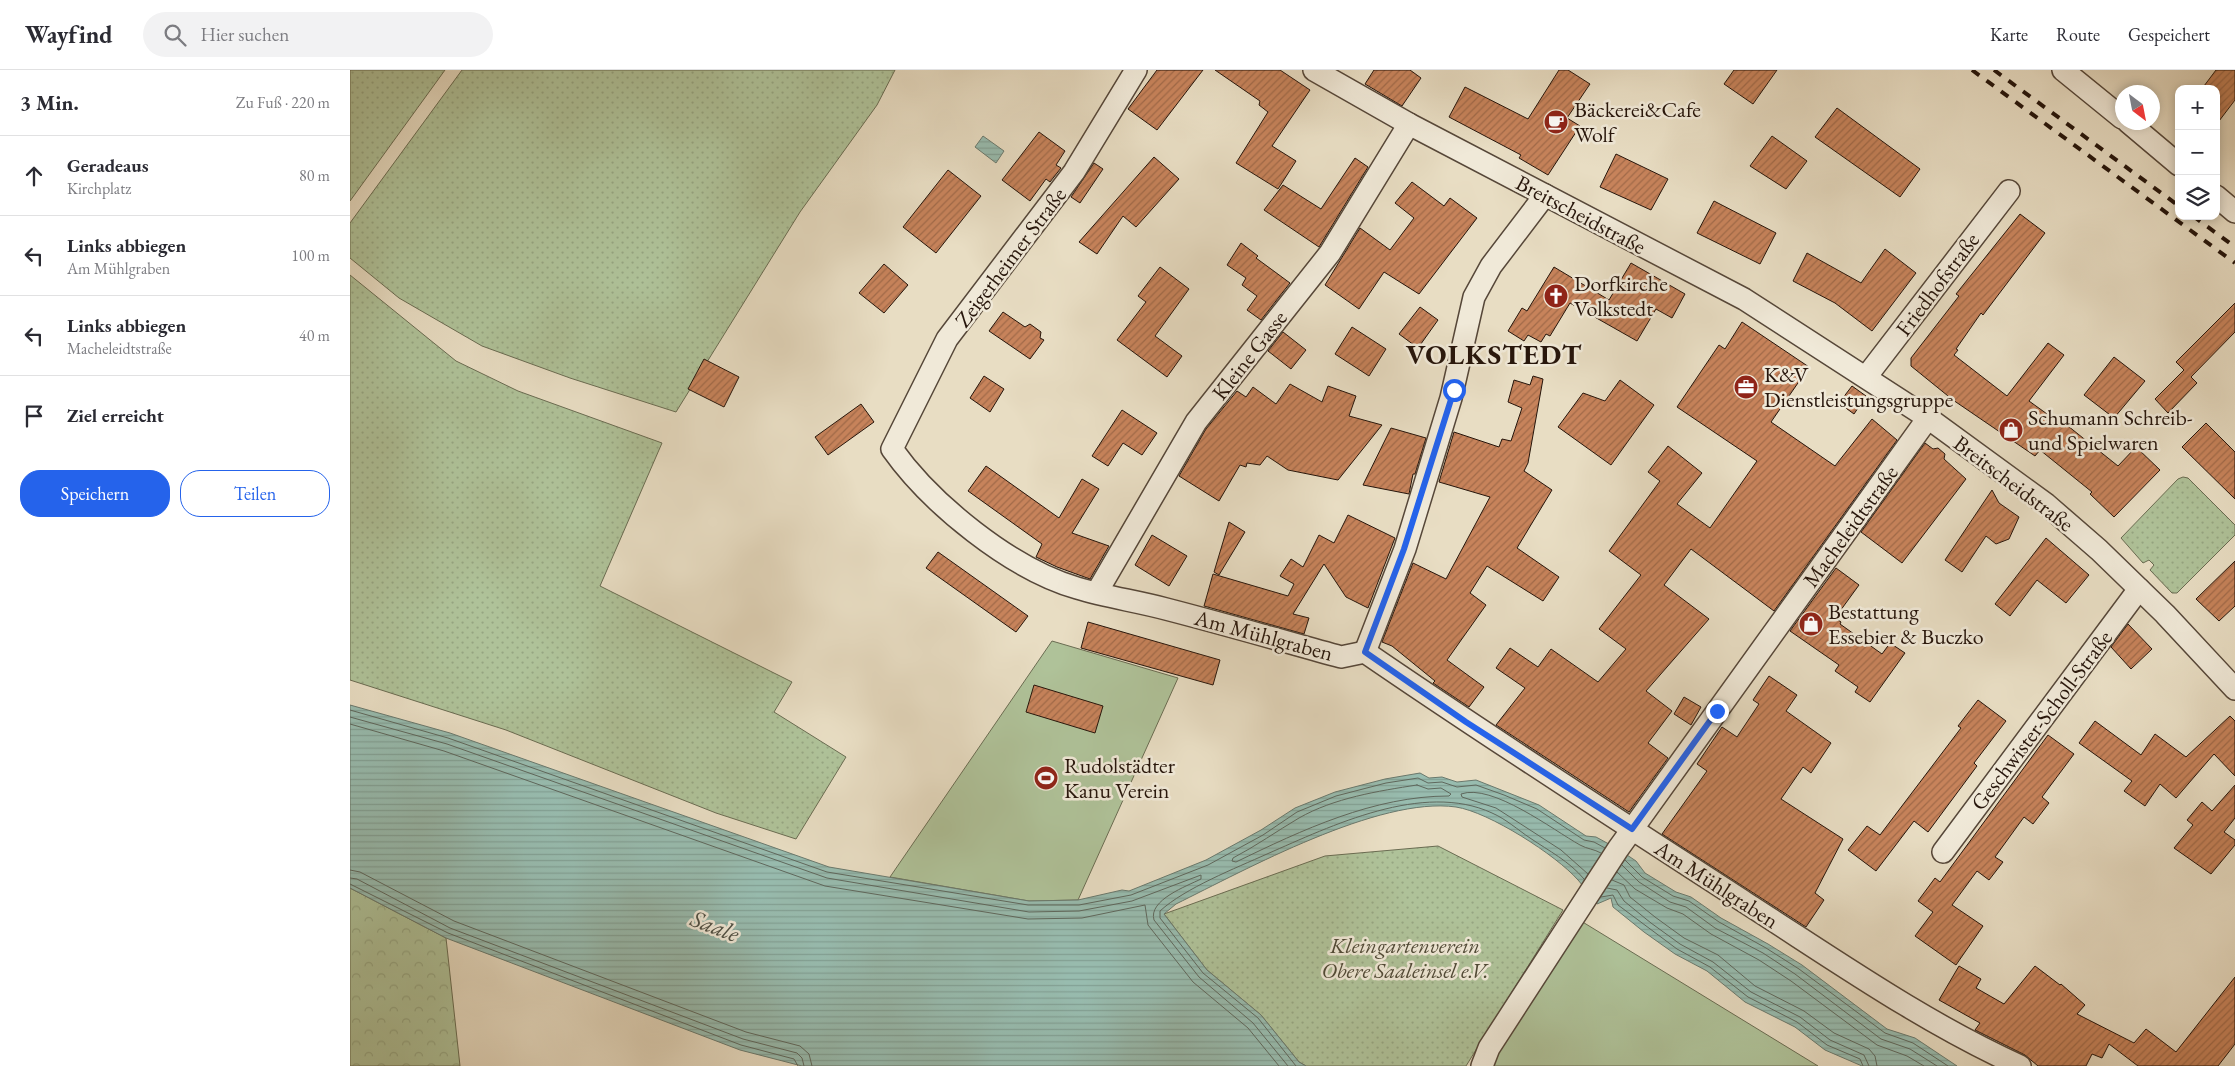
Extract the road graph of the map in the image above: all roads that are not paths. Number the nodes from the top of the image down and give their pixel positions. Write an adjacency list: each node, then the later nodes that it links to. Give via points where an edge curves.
1 (1136, 70): 14 (street, Zeigerheimer Straße, via 1074,172 947,339)
2 (1314, 70): 5 (street, Breitscheidstraße)
3 (2071, 72): 4 (street)
4 (2115, 112)
5 (1409, 124): 9 (street, Breitscheidstraße); 16 (street, Kleine Gasse, via 1330,253 1196,422)
6 (2137, 130): 7 (street)
7 (2175, 162)
8 (2009, 190): 12 (street, Friedhofstraße)
9 (1545, 195): 12 (street, Breitscheidstraße, via 1744,299); 17 (street, via 1491,266 1474,297 1451,398 1404,549)
10 (2220, 199): 11 (street)
11 (2235, 212)
12 (1866, 377): 13 (street, Breitscheidstraße)
13 (1928, 418): 15 (street, Breitscheidstraße, via 2046,504); 19 (street, Macheleidtstraße)
14 (892, 448): 16 (street, Am Mühlgraben, via 910,474 965,526 1021,563 1076,588)
15 (2140, 589): 18 (street, Breitscheidstraße); 20 (street, Geschwister-Scholl-Straße)
16 (1097, 592): 17 (street, Am Mühlgraben, via 1341,657)
17 (1365, 652): 19 (street, Am Mühlgraben, via 1466,722)
18 (2235, 689)
19 (1632, 829): 21 (street, Macheleidtstraße, via 1489,1048); 22 (street, Am Mühlgraben, via 1970,1044)
20 (1943, 852)
21 (1482, 1066)
22 (2020, 1066)

